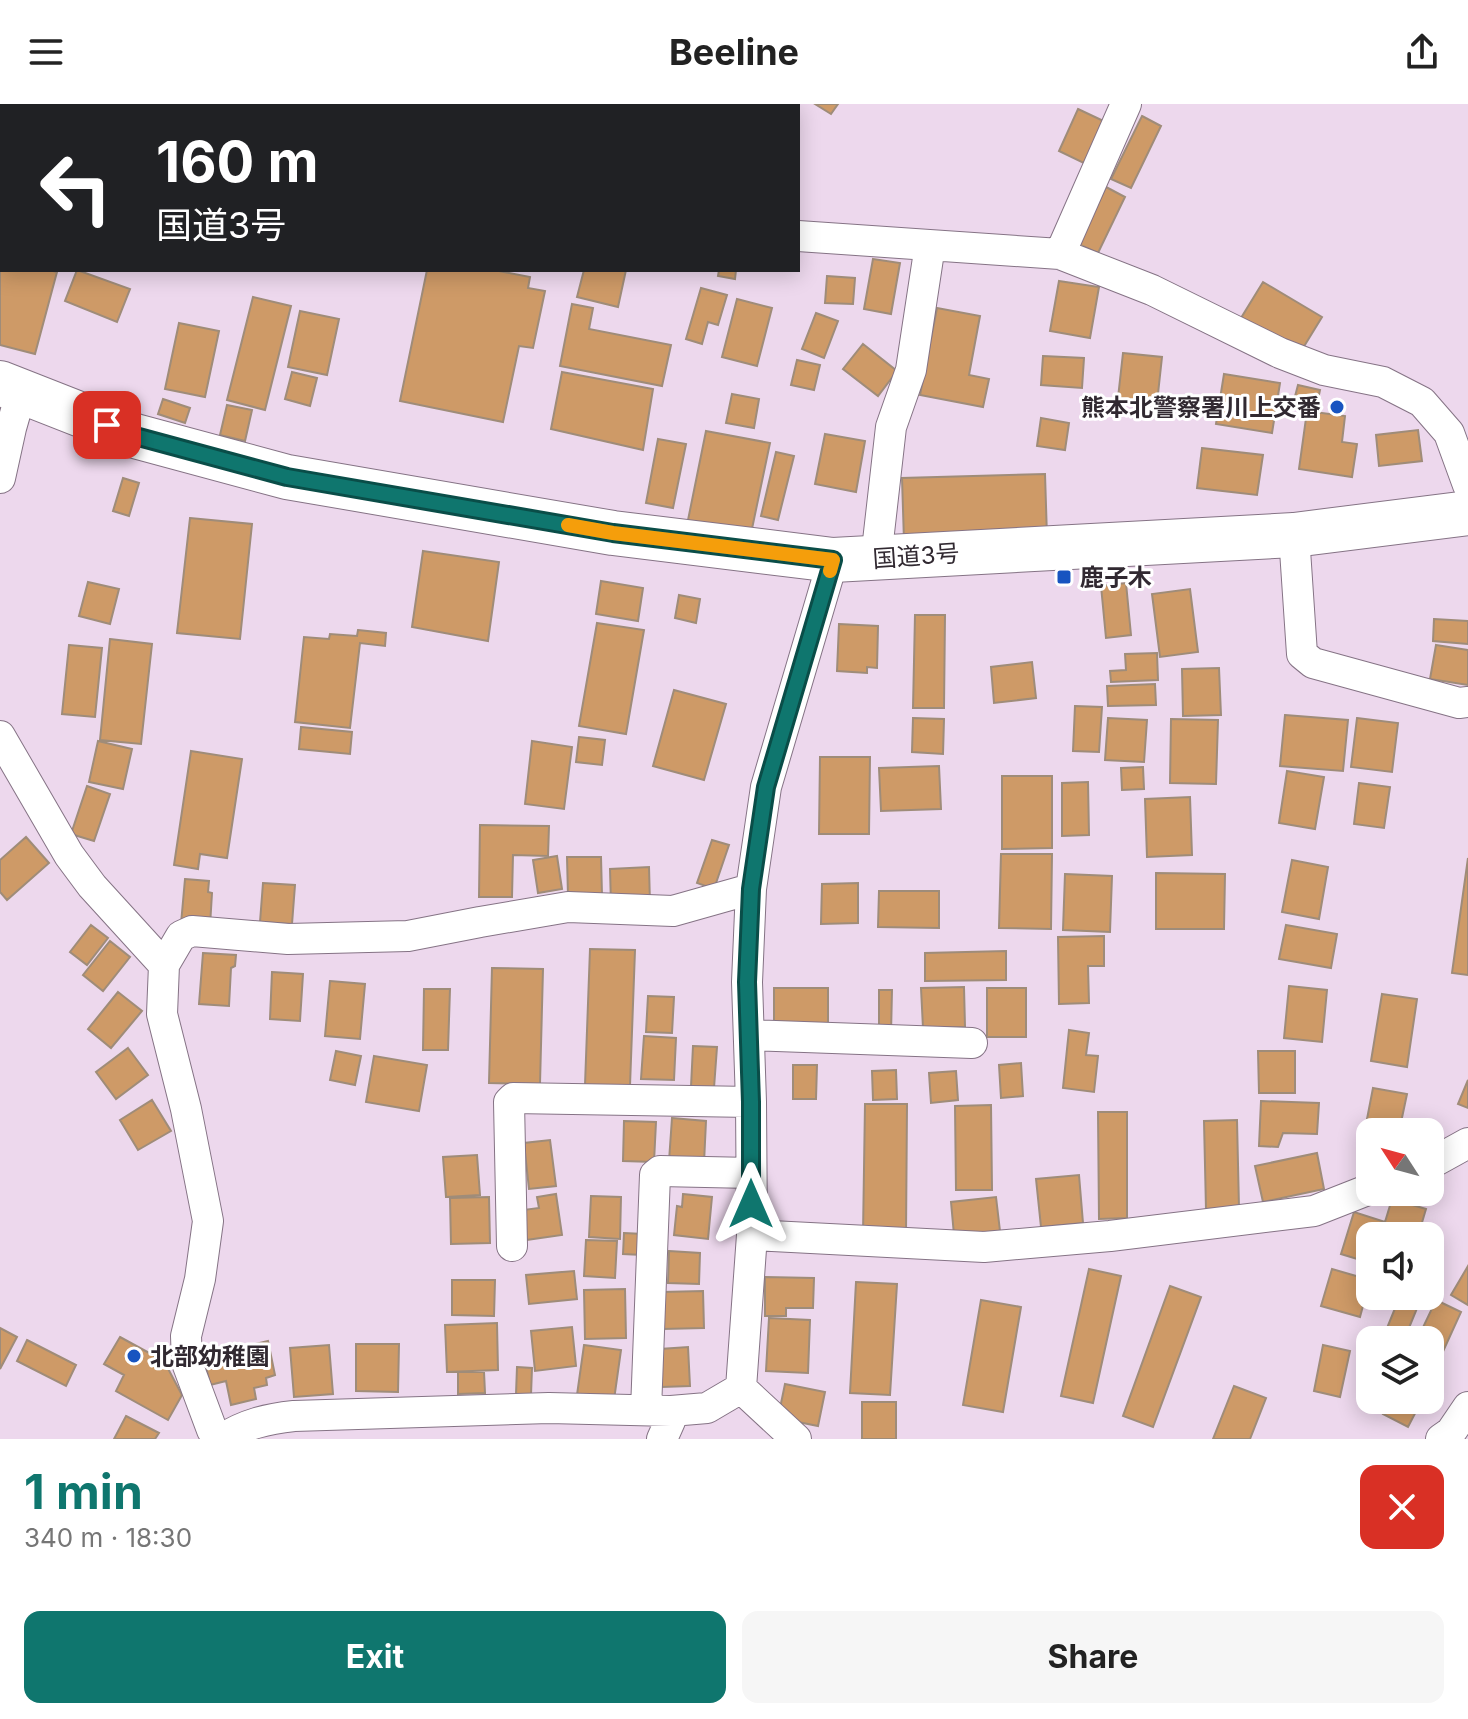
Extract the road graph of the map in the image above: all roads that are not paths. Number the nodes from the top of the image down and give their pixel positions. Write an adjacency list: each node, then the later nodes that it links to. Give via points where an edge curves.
1 (1126, 104): 4 (street)
2 (800, 236): 3 (street)
3 (930, 245): 4 (street); 10 (street, via 911,370 891,427)
4 (1060, 254): 7 (street, via 1152,290 1280,353 1324,370 1383,382 1422,402 1449,433)
5 (11, 388): 6 (street, via 11,428); 11 (highway, 国道3号, via 135,436 287,477 613,533)
6 (0, 478)
7 (1468, 485)
8 (1468, 513): 9 (highway, 国道3号)
9 (1294, 535): 10 (highway, 国道3号); 12 (street, via 1302,654 1313,663)
10 (876, 559): 11 (highway, 国道3号)
11 (833, 560): 14 (street, via 766,787)
12 (1468, 702)
13 (0, 736): 15 (street, via 69,855)
14 (751, 889): 15 (street, via 673,911 568,907 408,936 288,939 192,931 181,936); 16 (street)
15 (164, 965): 28 (street, via 162,1014 208,1221 186,1336 187,1363 212,1430)
16 (749, 1035): 17 (street); 18 (street)
17 (972, 1043)
18 (751, 1102): 21 (street); 24 (street, via 513,1098)
19 (1468, 1143): 20 (street)
20 (1444, 1156)
21 (751, 1173): 23 (street); 27 (street, via 655,1175)
22 (1356, 1194): 23 (street, via 1314,1211 984,1247)
23 (752, 1235): 25 (street)
24 (512, 1246)
25 (741, 1388): 27 (street, via 707,1408); 29 (street)
26 (1468, 1407): 30 (street)
27 (660, 1420): 28 (street, via 549,1408 294,1416 248,1424)
28 (222, 1438)
29 (796, 1439)
30 (1441, 1439)

